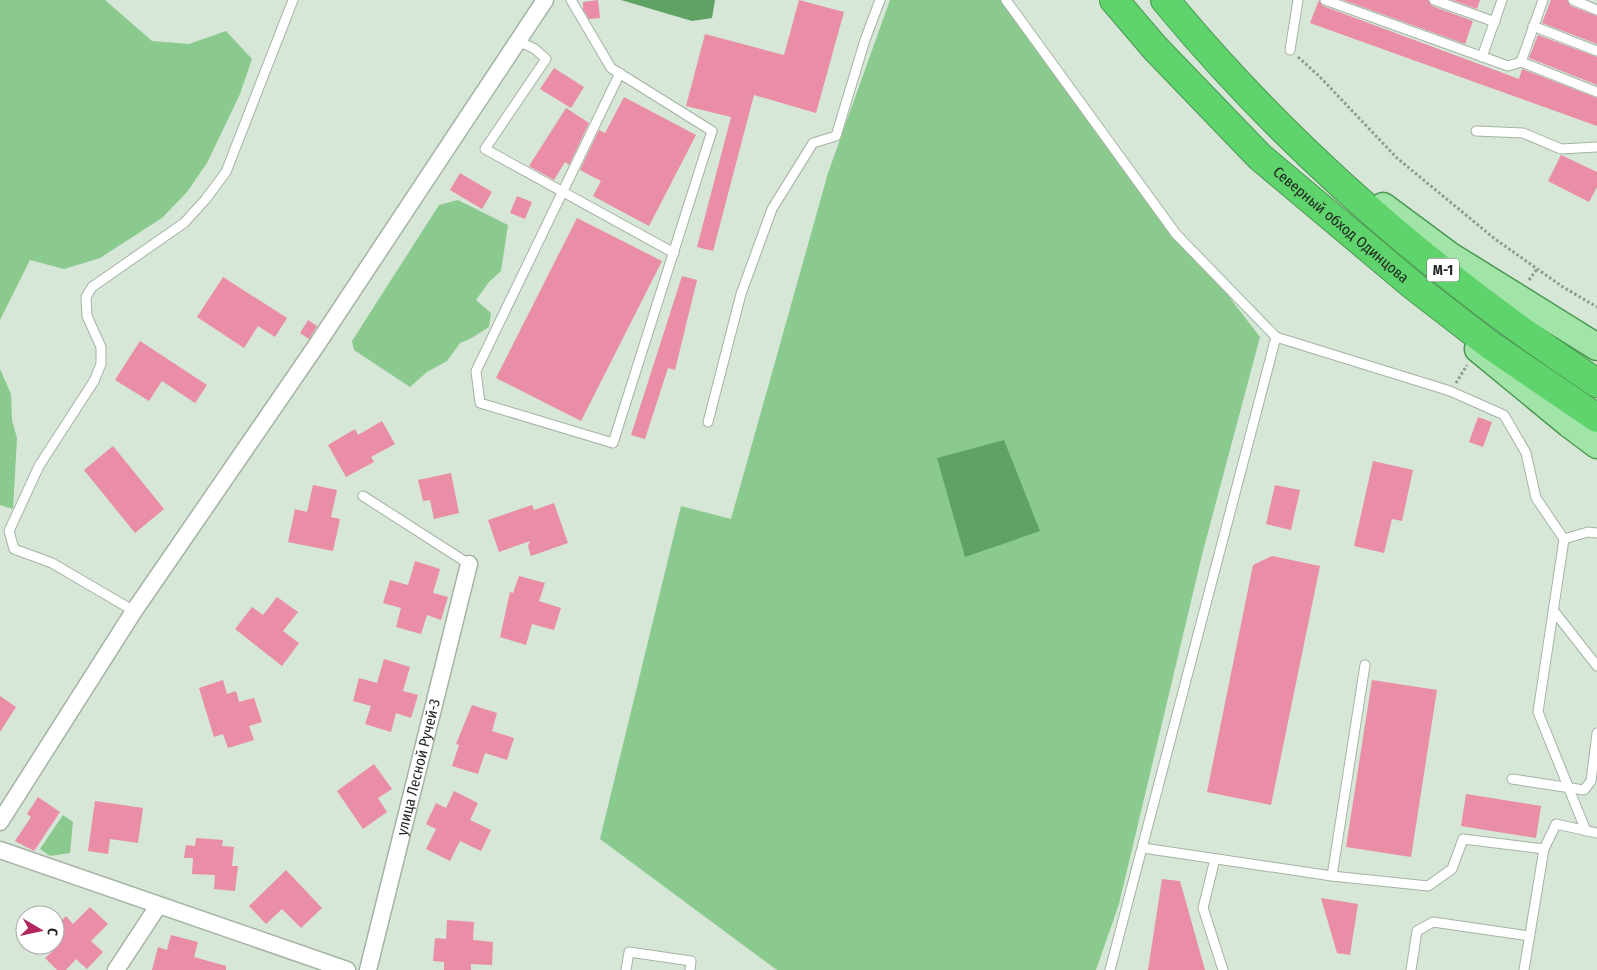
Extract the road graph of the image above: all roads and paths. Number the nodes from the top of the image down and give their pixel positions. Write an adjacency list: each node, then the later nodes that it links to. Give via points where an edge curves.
1 (293, 0): 46 (lane, via 226,172 184,223 92,287 86,297 87,316 101,347 101,364 94,381 39,466 9,531 14,550 52,563)
2 (545, 0): 17 (street)
3 (571, 0): 22 (lane, via 611,68)
4 (880, 0): 39 (lane, via 836,136 813,143 772,209 741,294)
5 (1006, 0): 33 (lane, via 1176,234)
6 (1114, 0): 31 (highway, Северный обход Одинцова / М-1, via 1155,48 1260,157)
7 (1165, 0): 25 (highway, Северный обход Одинцова / М-1, via 1190,31)
8 (1298, 0): 18 (lane)
9 (1325, 0): 20 (lane)
10 (1434, 0): 15 (lane)
11 (1502, 0): 15 (lane)
12 (1543, 0): 16 (lane)
13 (1572, 0): 14 (lane)
14 (1597, 10)
15 (1495, 22): 20 (lane)
16 (1534, 26): 19 (lane); 21 (lane)
17 (518, 41): 27 (lane, via 546,59 485,150); 46 (street, via 316,346)
18 (1290, 50): 29 (path, via 1398,158 1495,239)
19 (1597, 51)
20 (1482, 57): 21 (lane, via 1508,66)
21 (1521, 62): 23 (lane)
22 (620, 74): 27 (lane); 28 (lane, via 712,131)
23 (1597, 92)
24 (1476, 132): 26 (lane, via 1523,133 1561,149)
25 (1300, 145): 34 (main road, via 1449,255); 37 (highway, Северный обход Одинцова / М-1, via 1338,183 1429,260 1540,345)
26 (1597, 147)
27 (563, 192): 28 (lane); 28 (lane, via 476,371 480,403 613,443)
28 (674, 253)
29 (1537, 269): 30 (path); 32 (path)
30 (1529, 279)
31 (1415, 287): 38 (highway, Северный обход Одинцова / М-1, via 1490,345); 40 (main road, via 1477,348)
32 (1597, 307)
33 (1276, 337): 43 (lane, via 1450,391 1504,415 1526,452 1536,498); 55 (lane)
34 (1597, 347)
35 (1468, 364): 36 (path)
36 (1462, 373)
37 (1597, 383)
38 (1597, 418)
39 (708, 422)
40 (1597, 445)
41 (363, 496): 44 (lane)
42 (1597, 533): 43 (lane, via 1588,532)
43 (1564, 539): 45 (lane)
44 (469, 564): 64 (street, улица Лесной Ручей-3)
45 (1554, 610): 48 (lane); 51 (lane, via 1538,712)
46 (134, 611): 52 (street)
47 (1365, 665): 59 (lane)
48 (1597, 666)
49 (1597, 733): 51 (lane, via 1591,782 1584,790)
50 (1512, 779): 51 (lane)
51 (1569, 787): 53 (lane)
52 (0, 822)
53 (1586, 830): 54 (lane); 56 (lane, via 1556,824)
54 (1597, 833)
55 (1143, 848): 58 (lane); 67 (lane)
56 (1544, 849): 59 (lane, via 1463,839 1452,869 1428,886); 61 (lane)
57 (0, 850): 60 (street)
58 (1215, 859): 59 (lane); 68 (lane, via 1203,908)
59 (1332, 876)
60 (158, 906): 62 (street); 63 (street)
61 (1529, 936): 69 (lane, via 1433,922 1418,931); 70 (lane)
62 (116, 970)
63 (347, 970)
64 (368, 970)
65 (626, 970): 66 (lane, via 629,952 691,961)
66 (690, 970)
67 (1110, 970)
68 (1223, 970)
69 (1411, 970)
70 (1524, 970)

